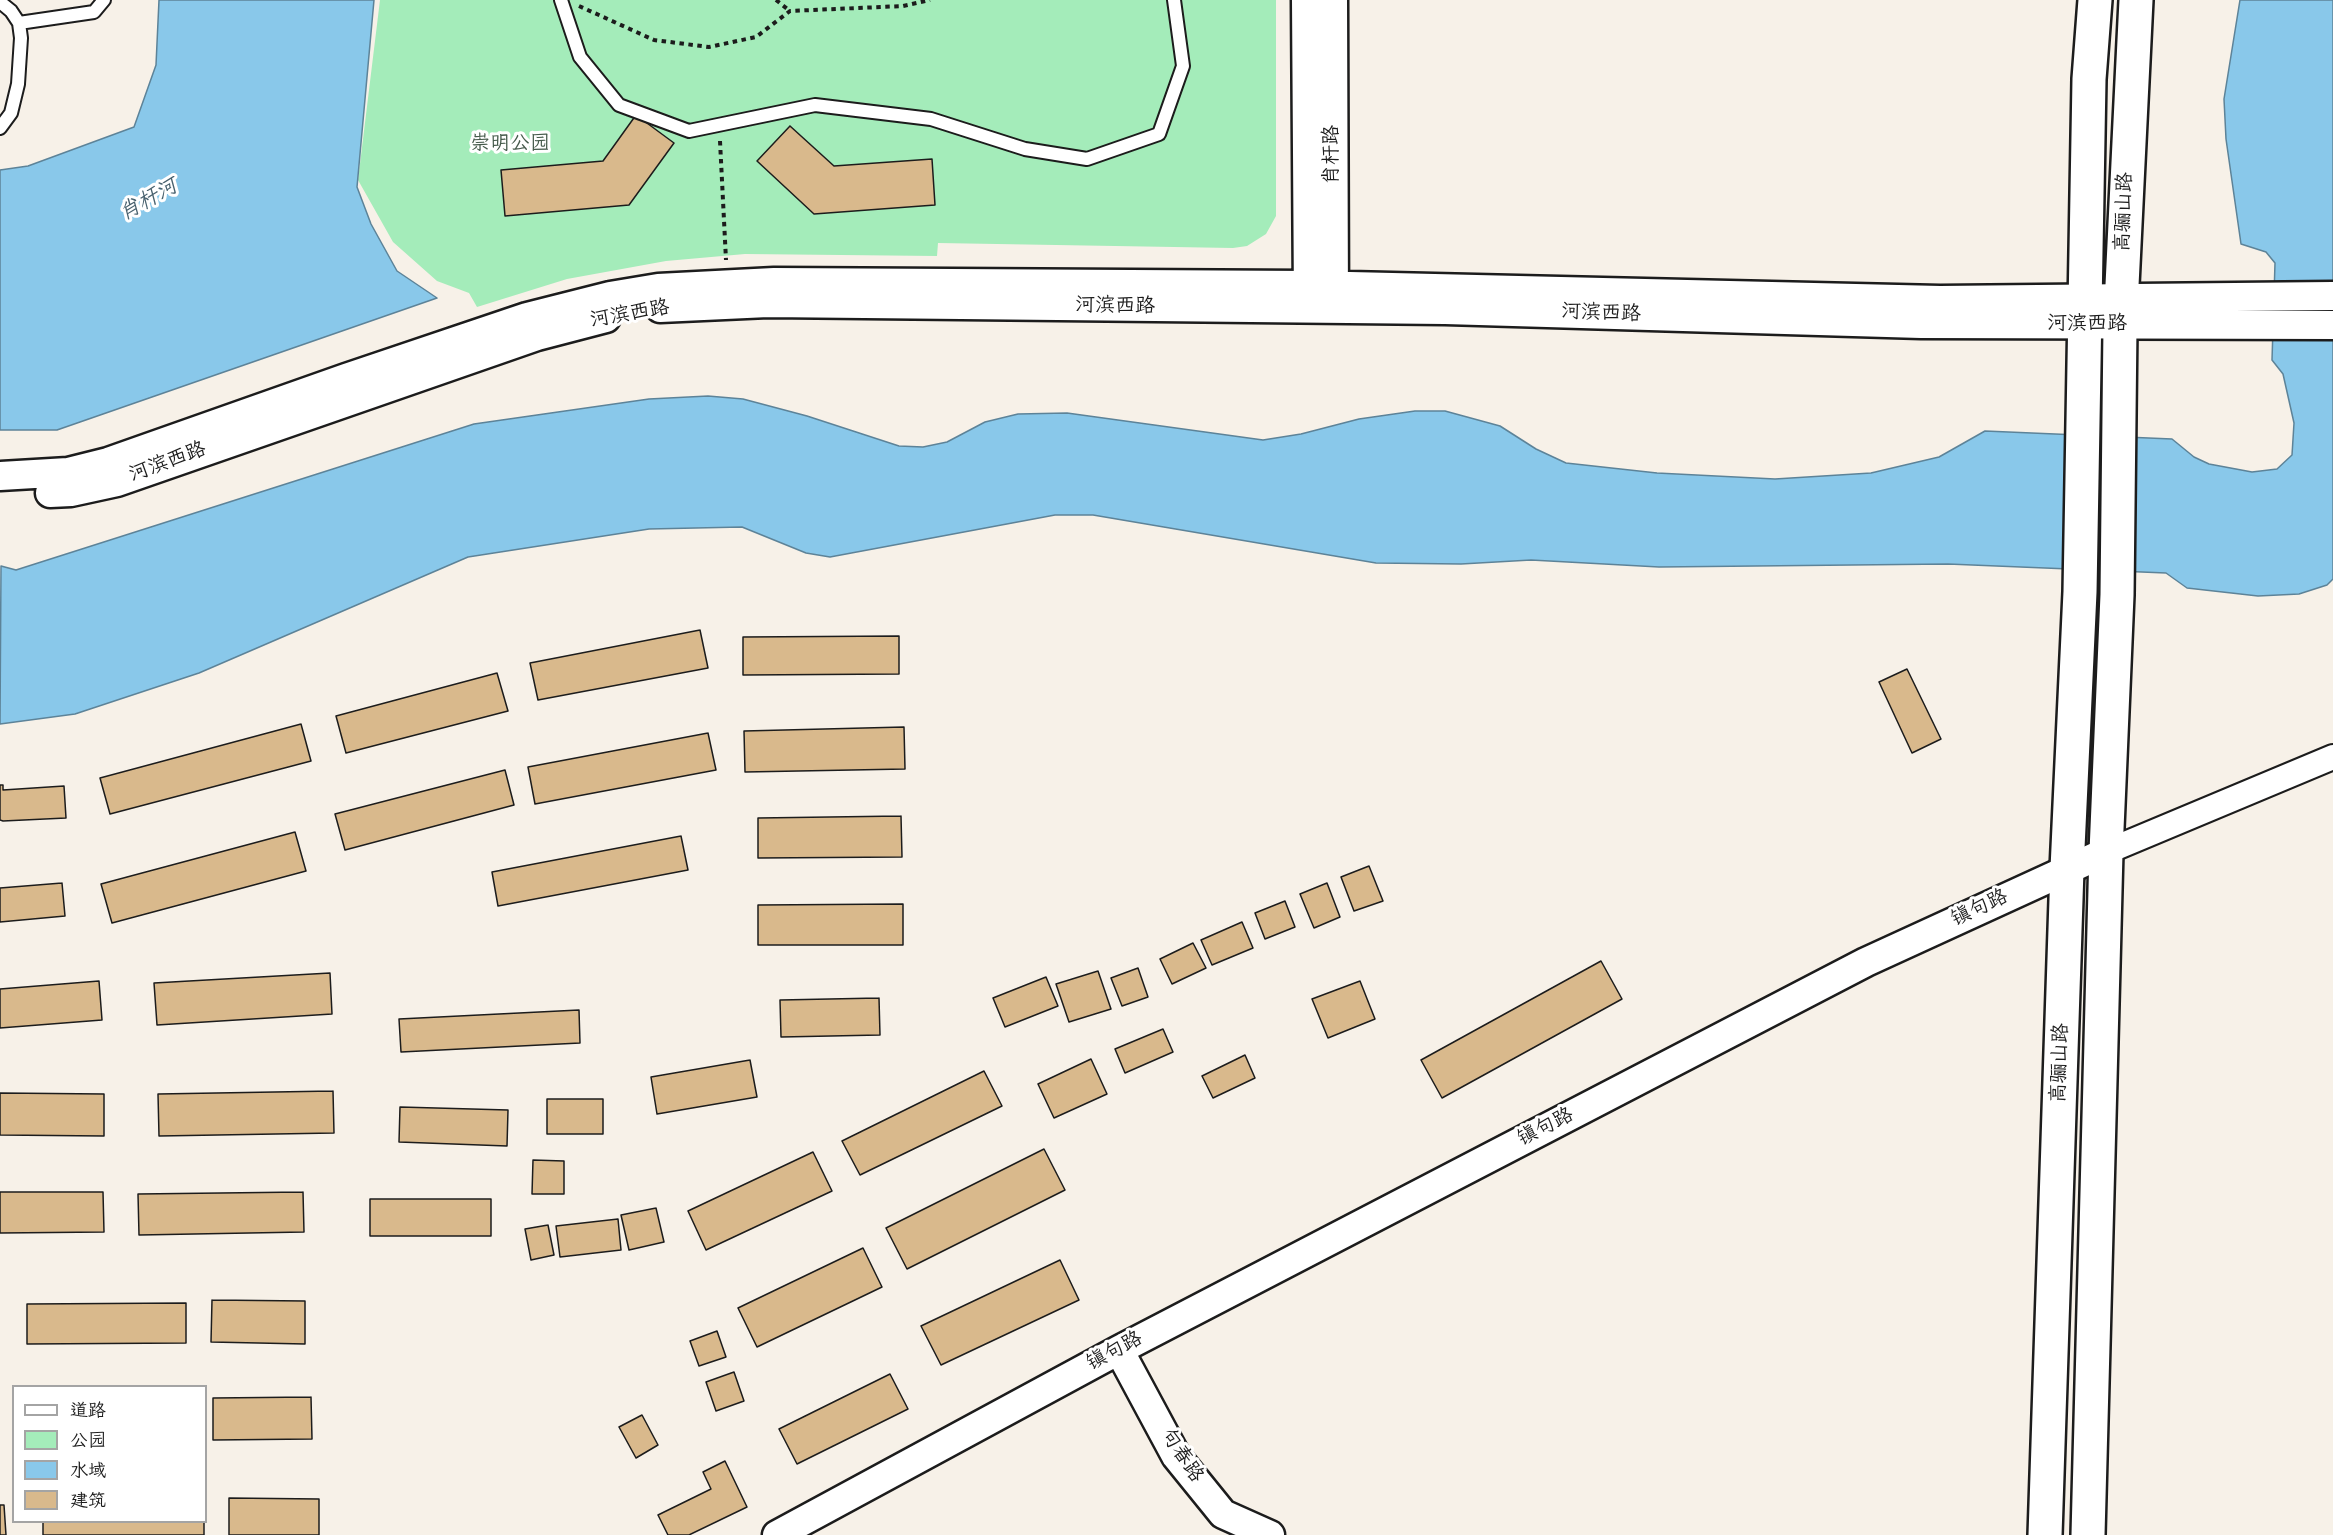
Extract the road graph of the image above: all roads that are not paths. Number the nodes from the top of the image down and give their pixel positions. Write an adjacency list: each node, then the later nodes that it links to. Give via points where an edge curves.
1 (104, 0): 9 (lane, via 94,12)
2 (561, 0): 3 (lane, via 580,57 619,105 689,131 815,105 932,118 1025,149 1086,159 1159,134 1183,66)
3 (1174, 0)
4 (1306, 0): 12 (street, 肖杆路)
5 (1333, 0): 12 (street, 肖杆路)
6 (2095, 0): 13 (main road, 高骊山路, via 2089,80)
7 (2136, 0): 14 (main road, 高骊山路)
8 (0, 2): 9 (lane)
9 (18, 23): 10 (lane, via 18,84 12,113)
10 (0, 128)
11 (2333, 296): 14 (street, 河滨西路, via 2256,296)
12 (1321, 298): 13 (street, 河滨西路, via 1940,300); 16 (street, 河滨西路, via 797,282 648,290 527,317 108,462 68,472); 17 (street, 河滨西路, via 662,307 537,336 117,482 70,492)
13 (2085, 312): 14 (street, 河滨西路); 20 (main road, 高骊山路, via 2080,592)
14 (2121, 312): 15 (street, 河滨西路, via 2259,325); 19 (main road, 高骊山路, via 2117,595)
15 (2333, 325)
16 (0, 476)
17 (0, 494)
18 (2333, 758): 19 (street, 镇句路)
19 (2106, 852): 20 (street, 镇句路); 26 (main road, 高骊山路)
20 (2067, 869): 21 (street, 镇句路, via 1866,962); 25 (main road, 高骊山路)
21 (1119, 1350): 22 (street, 句春路, via 1176,1456); 23 (street, 镇句路)
22 (1227, 1524): 24 (street, 句春路)
23 (777, 1535)
24 (1270, 1535)
25 (2045, 1535)
26 (2088, 1535)

